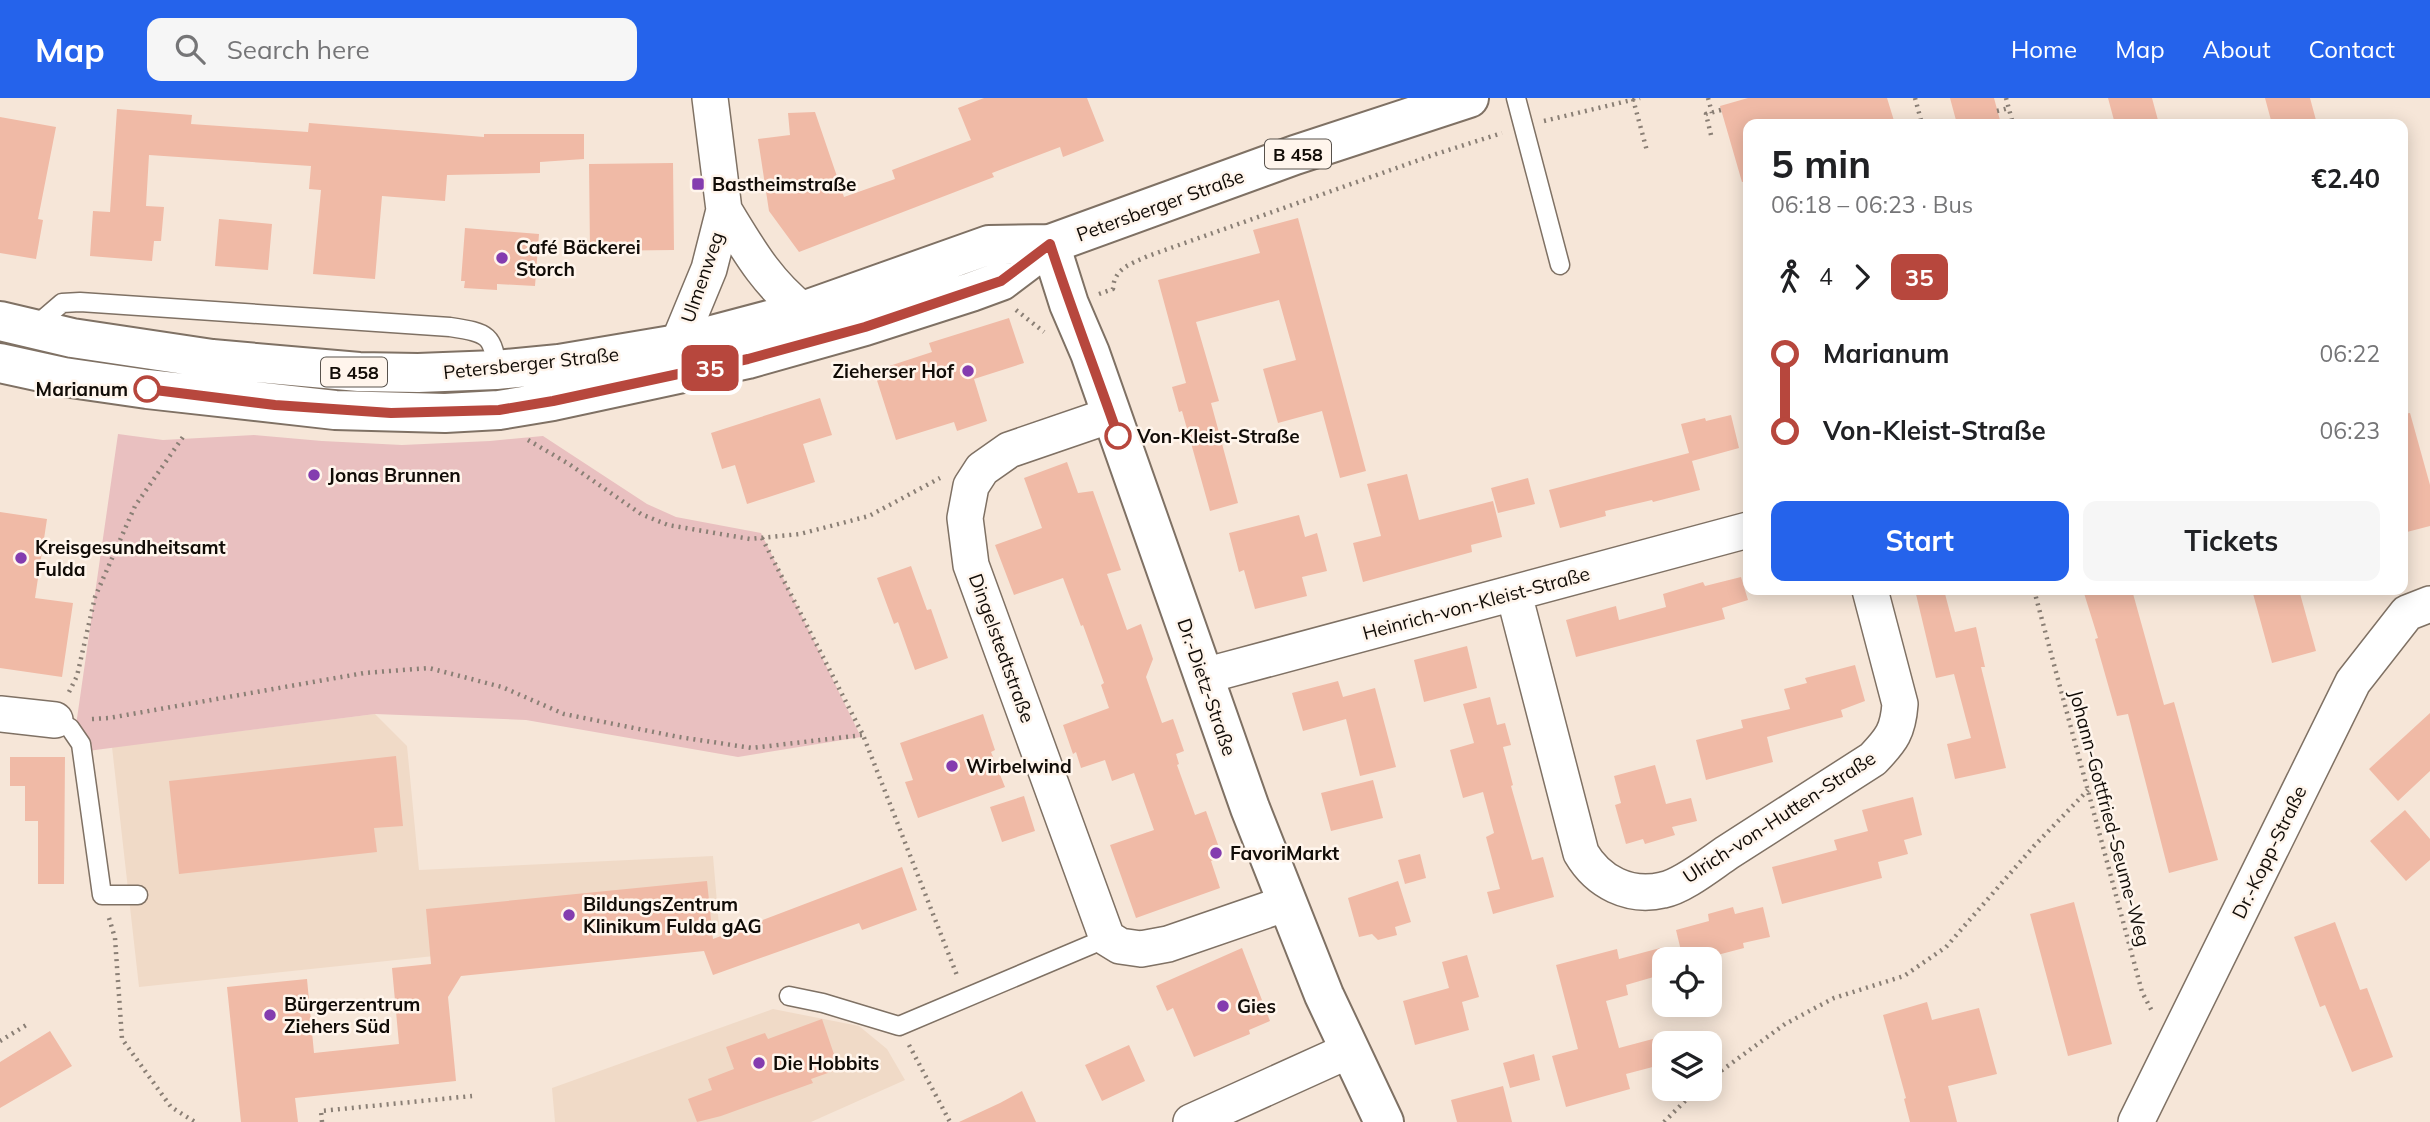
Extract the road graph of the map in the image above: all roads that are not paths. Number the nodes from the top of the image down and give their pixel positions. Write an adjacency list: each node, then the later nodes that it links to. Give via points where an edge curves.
1 (710, 98): 4 (street, Ulmenweg)
2 (1469, 98): 5 (main road, Petersberger Straße / B 458)
3 (1516, 98): 6 (lane)
4 (724, 209): 7 (street, Ulmenweg, via 764,274); 9 (street, Ulmenweg, via 709,269)
5 (1050, 244): 7 (main road, Petersberger Straße / B 458, via 989,245); 12 (main road, Dr.-Dietz-Straße, via 1052,309 1090,353); 13 (main road, Petersberger Straße / B 458, via 1001,281 865,327 748,359 553,401)
6 (1560, 265)
7 (803, 311): 9 (main road, Petersberger Straße / B 458)
8 (15, 326): 11 (main road, Petersberger Straße / B 458, via 212,359 346,371); 11 (lane, via 62,303 80,302 450,327 475,331 487,339 495,349)
9 (678, 344): 11 (main road, Petersberger Straße / B 458)
10 (0, 363): 13 (main road, Petersberger Straße / B 458, via 64,377 275,405)
11 (496, 370): 13 (lane)
12 (1111, 415): 18 (main road, Dr.-Dietz-Straße); 23 (street, Dingelstedtstraße, via 1009,450 982,469 971,486 965,518 971,565)
13 (510, 423)
14 (1743, 531): 15 (street, Heinrich-von-Kleist-Straße)
15 (1514, 594): 16 (street, Ulrich-von-Hutten-Straße, via 1581,853 1588,867 1613,886 1647,892 1665,890 1696,873 1873,759 1889,741 1899,722 1899,704); 18 (street, Heinrich-von-Kleist-Straße)
16 (1871, 595)
17 (2430, 604): 28 (street, Dr.-Kopp-Straße, via 2407,613 2353,682)
18 (1204, 676): 22 (main road, Dr.-Dietz-Straße)
19 (0, 714): 20 (street)
20 (55, 720): 21 (lane, via 70,728 81,744 102,895)
21 (138, 895)
22 (1287, 903): 23 (street, via 1168,944 1141,949 1120,946); 25 (main road, Dr.-Dietz-Straße)
23 (1107, 938): 24 (lane, via 899,1026)
24 (789, 996)
25 (1350, 1050): 26 (street); 27 (main road, Dr.-Dietz-Straße)
26 (1191, 1122)
27 (1384, 1122)
28 (2136, 1122)

